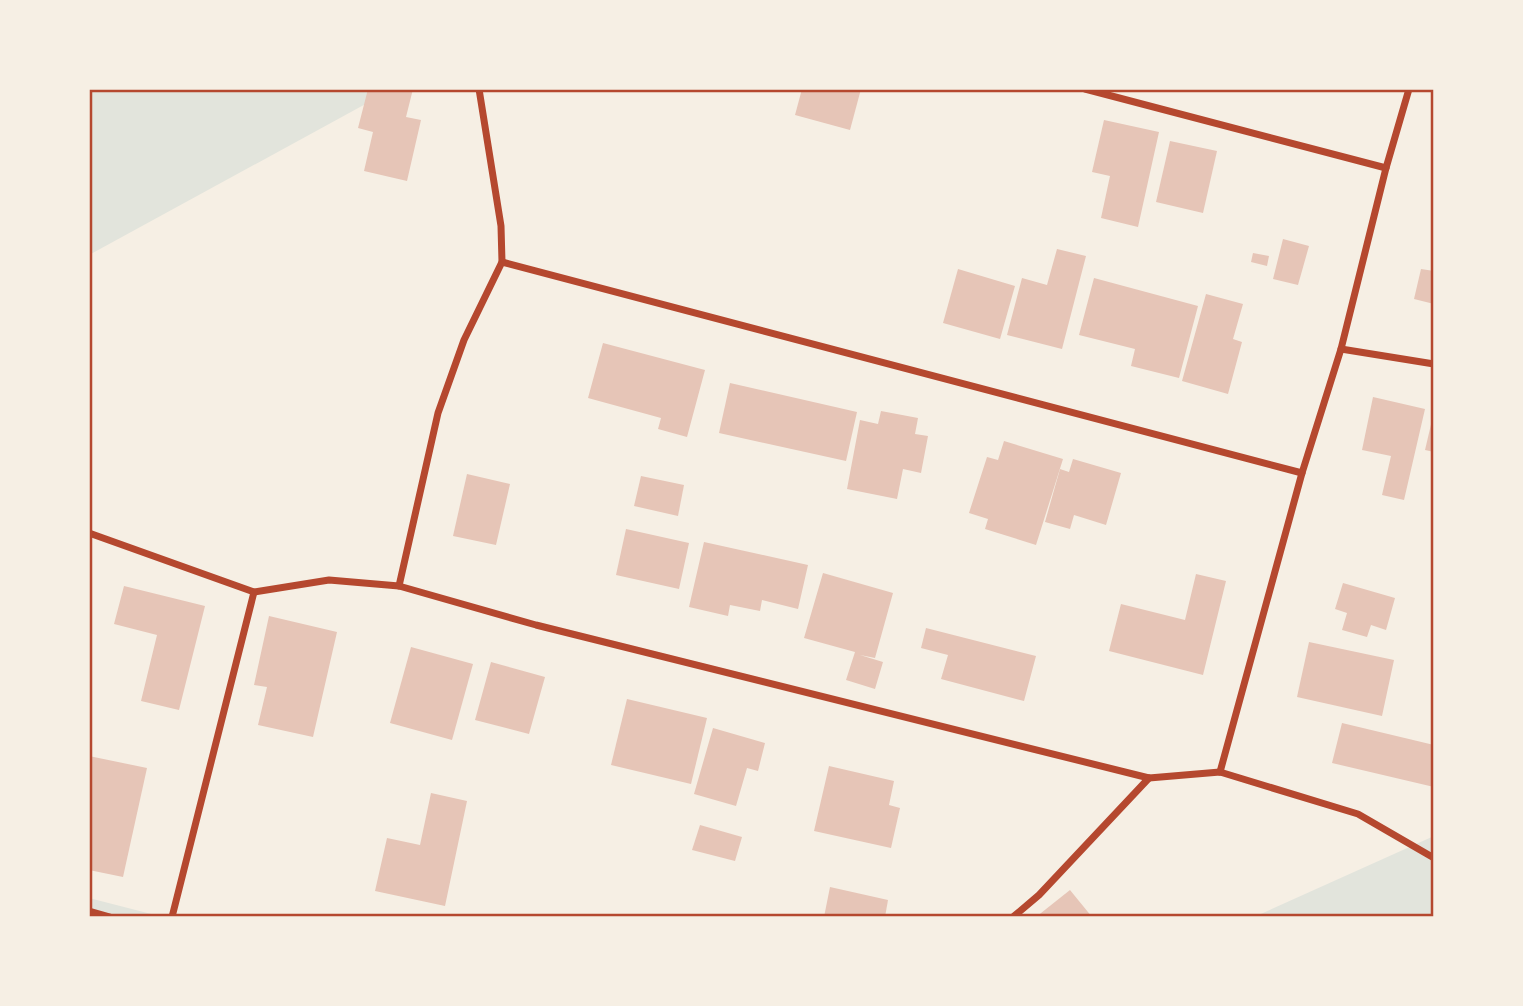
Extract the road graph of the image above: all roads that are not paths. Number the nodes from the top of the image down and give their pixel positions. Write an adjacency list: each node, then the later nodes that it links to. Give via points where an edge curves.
1 (479, 89): 5 (street, via 501,226)
2 (1085, 89): 4 (street)
3 (1409, 89): 4 (street)
4 (1386, 168): 6 (street)
5 (502, 262): 8 (street); 10 (street, via 464,340 438,413)
6 (1341, 349): 7 (street); 8 (street)
7 (1434, 364)
8 (1302, 473): 12 (street)
9 (89, 533): 11 (street)
10 (399, 586): 11 (street, via 329,580); 13 (street, via 536,625)
11 (254, 592): 17 (street)
12 (1220, 772): 13 (street); 14 (street, via 1359,814)
13 (1149, 778): 18 (street)
14 (1434, 858)
15 (89, 911): 16 (street)
16 (110, 917)
17 (172, 917)
18 (1013, 917)

